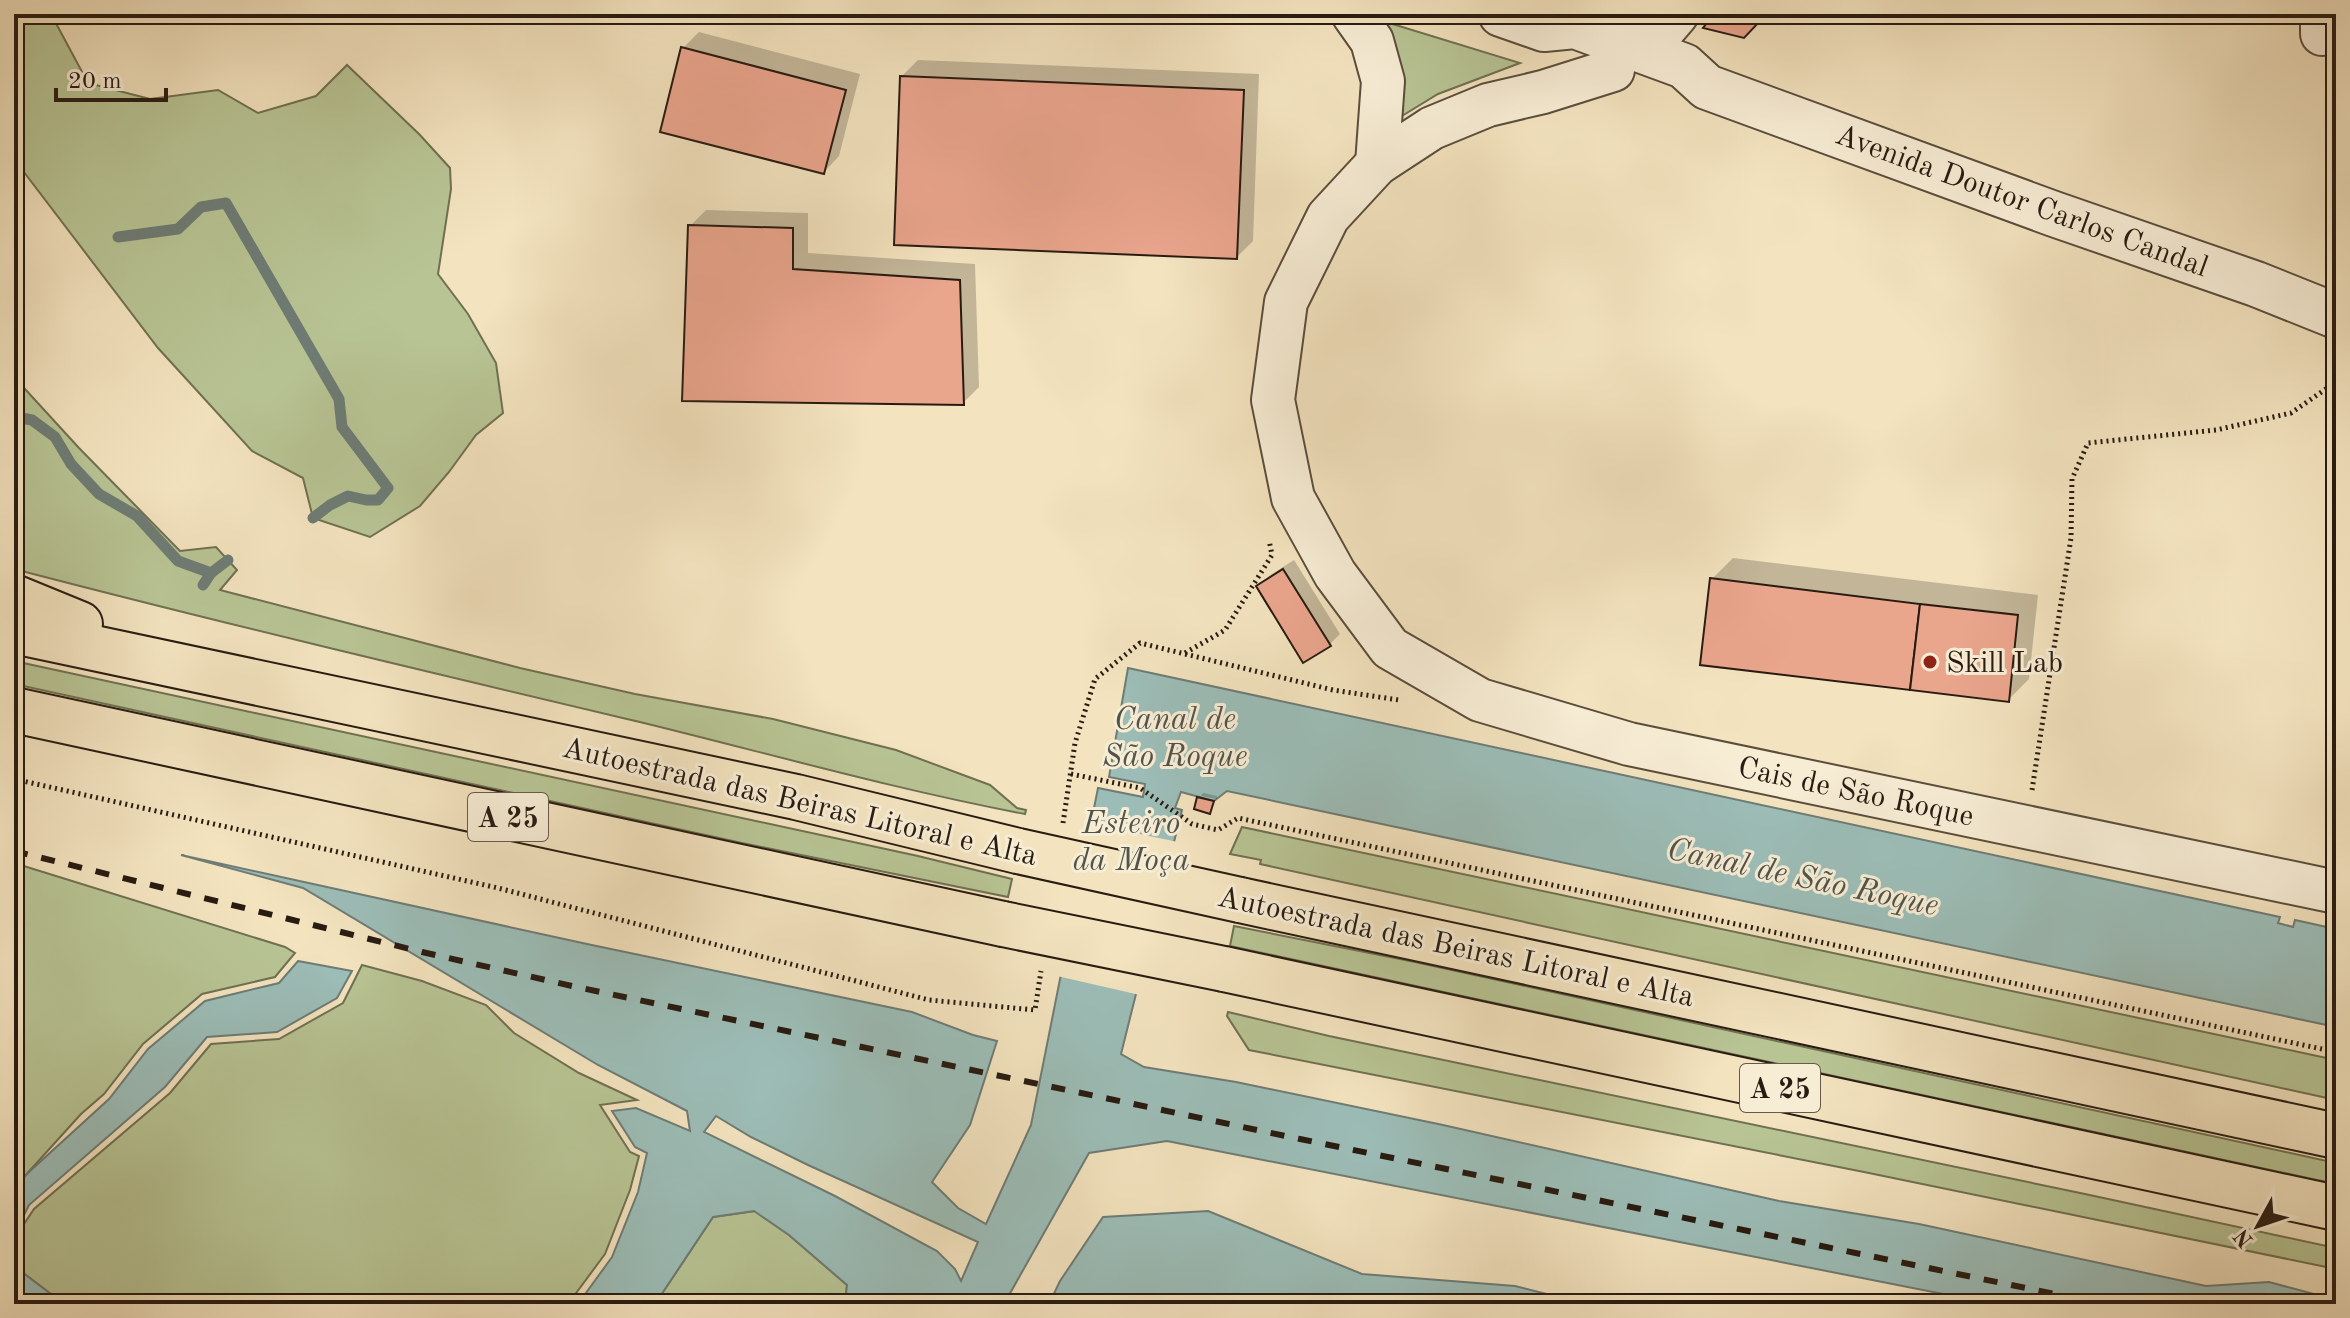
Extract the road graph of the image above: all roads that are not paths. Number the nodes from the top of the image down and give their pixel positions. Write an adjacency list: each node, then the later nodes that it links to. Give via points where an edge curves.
1 (1353, 14): 5 (street, via 1372,41 1383,81)
2 (1501, 14): 4 (street, Avenida Doutor Carlos Candal, via 1544,29 1575,26)
3 (1677, 14): 4 (street, via 1665,28)
4 (1619, 57): 5 (street, via 1543,92 1488,105 1432,128); 6 (street, Avenida Doutor Carlos Candal, via 1684,66 1707,87)
5 (1377, 164): 11 (street, Cais de São Roque, via 1328,217 1286,302 1273,400 1293,498 1335,574 1390,648 1480,700 1629,744)
6 (2336, 316)
7 (14, 597): 9 (highway)
8 (14, 631): 9 (highway, Autoestrada das Beiras Litoral e Alta / A 25)
9 (178, 665): 12 (highway, Autoestrada das Beiras Litoral e Alta / A 25, bridge)
10 (14, 710): 13 (highway, A 25, bridge)
11 (2336, 892)
12 (2336, 1136)
13 (2336, 1208)

